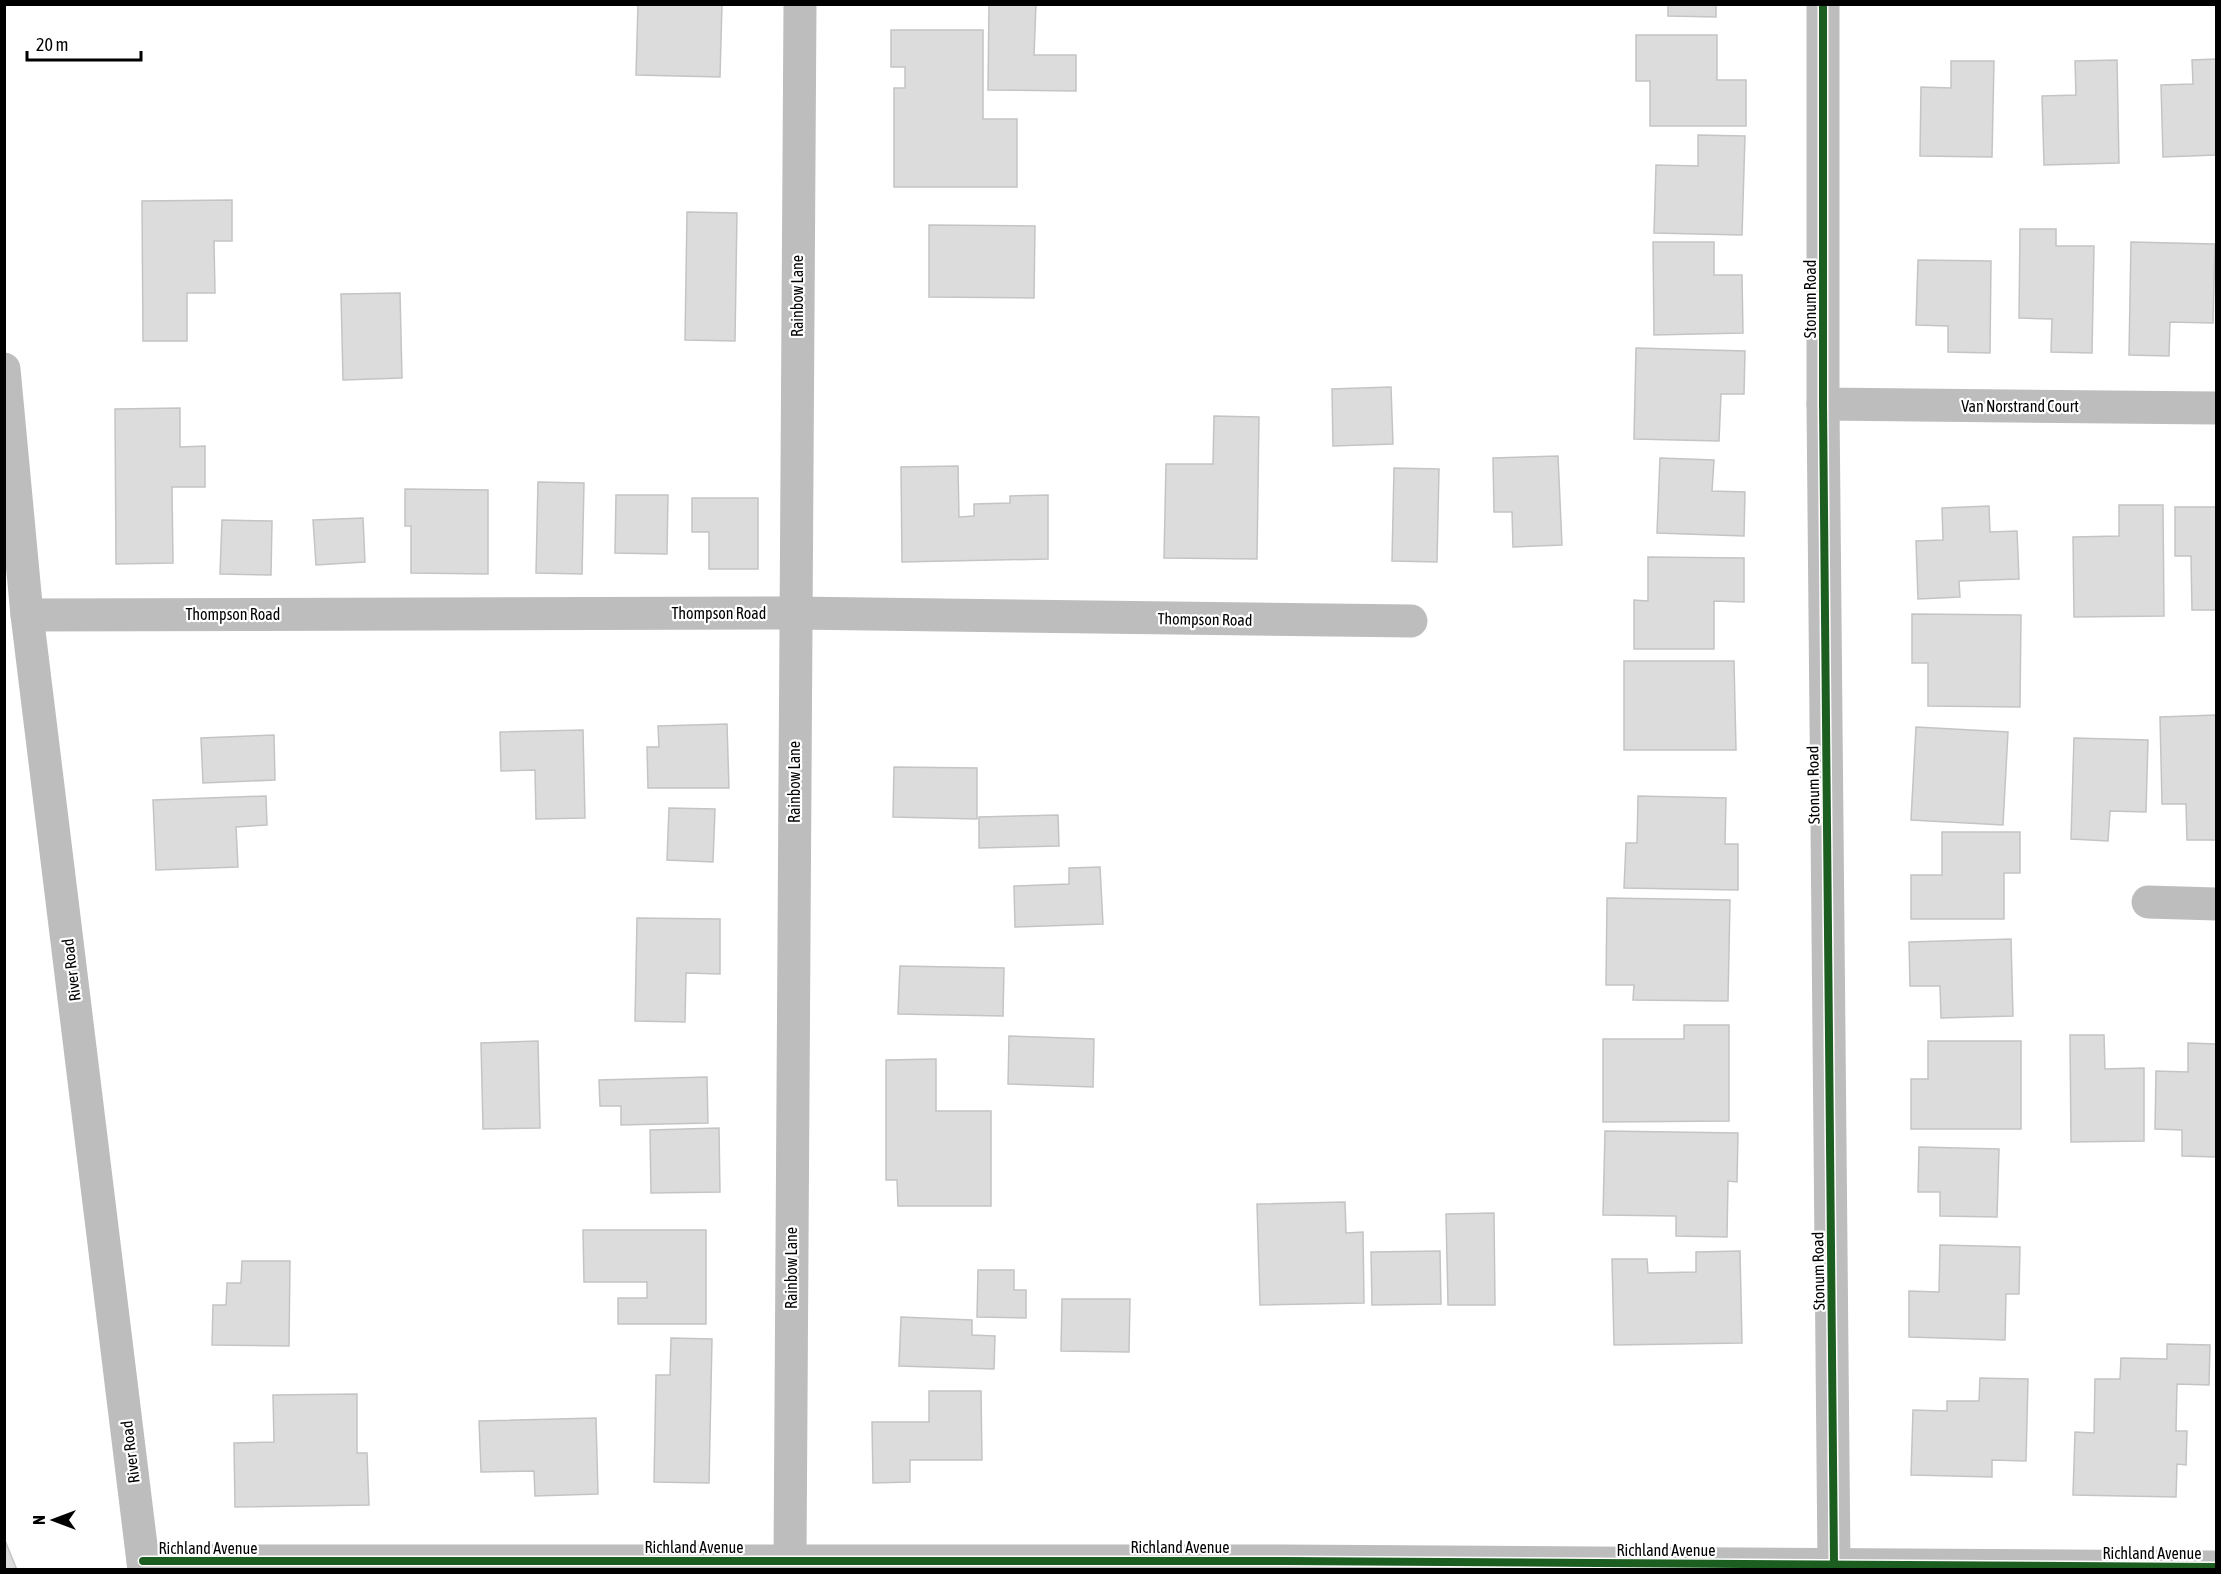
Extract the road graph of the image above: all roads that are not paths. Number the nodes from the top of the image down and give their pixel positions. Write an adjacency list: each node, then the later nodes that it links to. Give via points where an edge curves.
1 (800, 4): 6 (street, Rainbow Lane)
2 (1823, 4): 4 (street, Stonum Road)
3 (4, 369): 7 (street, River Road)
4 (1823, 404): 5 (street, Van Norstrand Court); 15 (street, Stonum Road)
5 (2217, 408)
6 (794, 613): 7 (street, Thompson Road); 8 (street, Thompson Road); 11 (street, Rainbow Lane)
7 (27, 615): 12 (street, River Road)
8 (1411, 621)
9 (2148, 902): 10 (street)
10 (2217, 904)
11 (790, 1560): 12 (street, Richland Avenue); 13 (street, Richland Avenue)
12 (144, 1565)
13 (879, 1565): 14 (street, Richland Avenue)
14 (1284, 1565): 15 (street, Richland Avenue)
15 (1834, 1565): 16 (street, Richland Avenue)
16 (2217, 1567)

